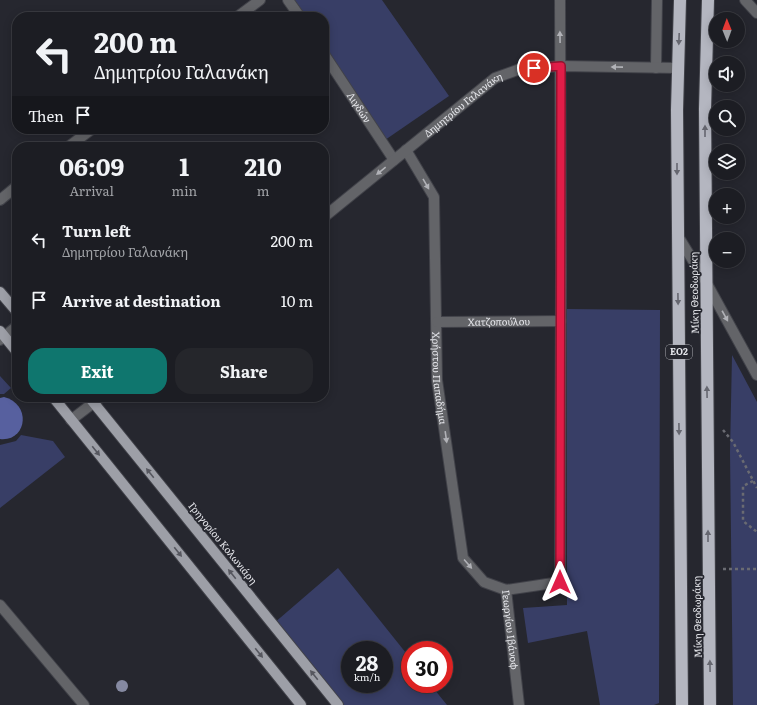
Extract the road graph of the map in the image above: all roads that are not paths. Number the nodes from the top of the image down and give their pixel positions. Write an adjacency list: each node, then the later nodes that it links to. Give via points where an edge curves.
1 (260, 0): 8 (street)
2 (288, 0): 9 (street)
3 (560, 0): 12 (street, Γεωργίου Ιβάνοφ, one-way to 3)
4 (657, 0): 13 (street)
5 (680, 0): 14 (highway, Μίκη Θεοδωράκη / ΕΟ2, one-way to 14)
6 (708, 0): 23 (highway, Μίκη Θεοδωράκη / ΕΟ2, one-way to 6, via 705,70)
7 (745, 0): 10 (street)
8 (244, 12)
9 (296, 12)
10 (757, 12)
11 (329, 62): 18 (street, Λιγδών)
12 (561, 66): 13 (street, Δημητρίου Γαλανάκη, one-way to 12); 17 (street, Δημητρίου Γαλανάκη, via 520,69 496,78); 26 (street, Γεωργίου Ιβάνοφ)
13 (656, 68): 14 (street, Δημητρίου Γαλανάκη)
14 (678, 68): 22 (highway, Μίκη Θεοδωράκη / ΕΟ2, one-way to 22)
15 (85, 134): 16 (street)
16 (75, 142)
17 (406, 150): 18 (street, Δημητρίου Γαλανάκη); 27 (street, Χρήστου Παπαδήμα, one-way to 27, via 434,198)
18 (394, 160): 21 (street, Δημητρίου Γαλανάκη, one-way to 21)
19 (12, 190): 20 (street)
20 (0, 200)
21 (329, 213)
22 (678, 236): 23 (street); 42 (highway, Μίκη Θεοδωράκη / ΕΟ2, one-way to 42)
23 (706, 282): 31 (street, one-way to 31); 43 (highway, Μίκη Θεοδωράκη / ΕΟ2, one-way to 23)
24 (0, 292): 25 (main road)
25 (12, 306)
26 (561, 321): 27 (street, Χατζοπούλου); 36 (street, Γεωργίου Ιβάνοφ, via 560,582)
27 (437, 322): 36 (street, Χρήστου Παπαδήμα, one-way to 36, via 438,380 463,558 484,582)
28 (12, 329): 29 (street)
29 (1, 336): 30 (main road)
30 (12, 347)
31 (757, 375)
32 (57, 402): 35 (main road)
33 (91, 402): 35 (street)
34 (96, 402): 40 (main road, Γρηγορίου Κολωνιάρη, one-way to 34)
35 (72, 420): 39 (main road, one-way to 39)
36 (506, 590): 41 (street, Γεωργίου Ιβάνοφ)
37 (0, 605): 38 (street)
38 (84, 705)
39 (301, 705)
40 (338, 705)
41 (519, 705)
42 (682, 705)
43 (710, 705)

